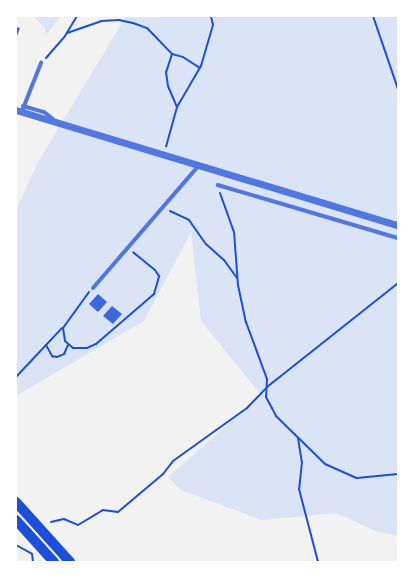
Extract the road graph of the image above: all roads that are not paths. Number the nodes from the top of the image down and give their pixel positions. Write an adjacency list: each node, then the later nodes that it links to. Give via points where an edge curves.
1 (41, 63): 2 (street)
2 (20, 109): 3 (street)
3 (199, 165): 5 (street); 7 (street)
4 (218, 186): 6 (street)
5 (398, 225)
6 (398, 238)
7 (93, 288)
8 (16, 502): 11 (main road)
9 (16, 520): 10 (main road)
10 (54, 562)
11 (70, 562)

